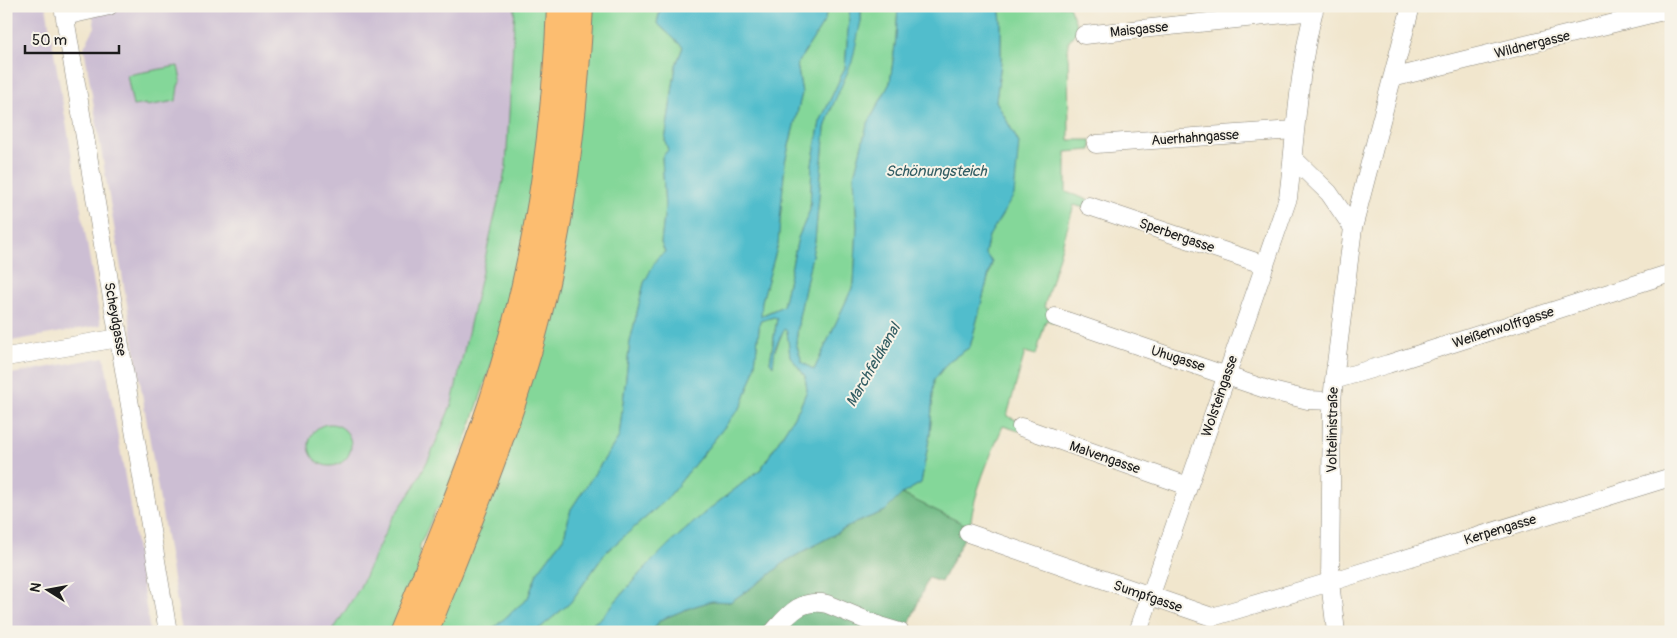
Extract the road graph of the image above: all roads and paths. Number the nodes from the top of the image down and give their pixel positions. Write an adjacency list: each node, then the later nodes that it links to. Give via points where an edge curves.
1 (109, 6): 7 (street)
2 (560, 6): 31 (highway, via 550,146 540,213 517,318 480,437)
3 (580, 6): 32 (highway, via 566,173 538,316 489,469)
4 (1411, 6): 9 (street, Voltelinistraße)
5 (1314, 9): 8 (street, Maisgasse); 10 (street)
6 (1671, 9): 9 (street, Wildnergasse)
7 (64, 11): 18 (street, Scheydgasse)
8 (1084, 35)
9 (1392, 78): 14 (street, Voltelinistraße)
10 (1294, 130): 11 (street, Auerhahngasse); 12 (street)
11 (1096, 144)
12 (1293, 158): 14 (street, via 1329,193); 15 (street, Wolsteingasse, via 1288,198)
13 (1089, 206): 15 (street, Sperbergasse)
14 (1353, 228): 21 (street, Voltelinistraße)
15 (1265, 265): 20 (street, Wolsteingasse)
16 (1671, 273): 21 (street, Weißenwolffgasse)
17 (1055, 317): 20 (street, Uhugasse)
18 (120, 338): 19 (street); 30 (street, Scheydgasse)
19 (6, 357)
20 (1227, 374): 22 (street, Uhugasse, via 1268,390 1308,400); 25 (street, Wolsteingasse)
21 (1334, 380): 22 (street, Voltelinistraße)
22 (1332, 401): 27 (street, Voltelinistraße)
23 (1022, 428): 25 (street, Malvengasse)
24 (1671, 477): 27 (street, Kerpengasse)
25 (1188, 486): 28 (street, Wolsteingasse)
26 (968, 533): 28 (street, Sumpfgasse)
27 (1330, 582): 28 (street, Sumpfgasse, via 1212,617); 35 (street, Voltelinistraße)
28 (1151, 597): 34 (street, Wolsteingasse)
29 (899, 631): 33 (street, via 819,602 797,608)
30 (168, 632)
31 (403, 632)
32 (425, 632)
33 (773, 632)
34 (1138, 632)
35 (1336, 632)

